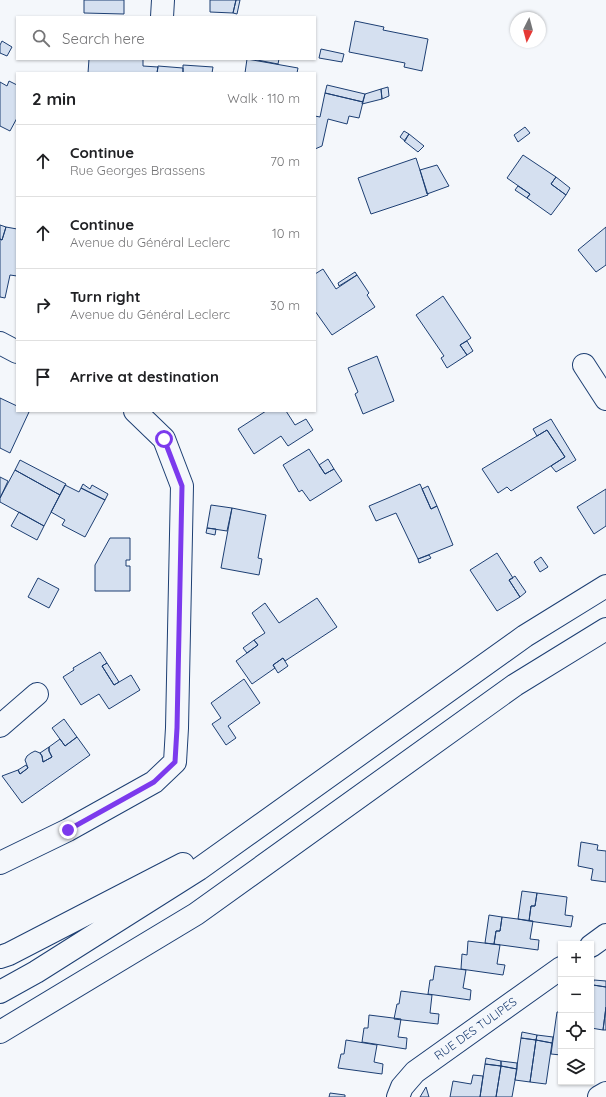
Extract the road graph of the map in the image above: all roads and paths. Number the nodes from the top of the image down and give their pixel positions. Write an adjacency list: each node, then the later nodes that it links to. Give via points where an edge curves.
1 (163, 0): 2 (main road)
2 (162, 16)
3 (0, 343): 4 (main road)
4 (16, 351)
5 (584, 366): 6 (main road)
6 (606, 399)
7 (136, 412): 13 (main road, via 164,439 182,486 175,762 154,782 68,830)
8 (606, 586): 12 (main road, via 524,636)
9 (606, 629): 19 (main road, via 515,685 196,914)
10 (37, 694): 11 (main road)
11 (0, 726)
12 (244, 838): 16 (main road, via 192,859); 18 (main road, via 56,960)
13 (0, 863)
14 (606, 935): 15 (main road)
15 (594, 944)
16 (0, 957)
17 (558, 970): 21 (main road, RUE DES TULIPES, via 415,1072 402,1087)
18 (0, 992)
19 (0, 1032)
20 (606, 1093): 22 (main road)
21 (398, 1097)
22 (599, 1097)

